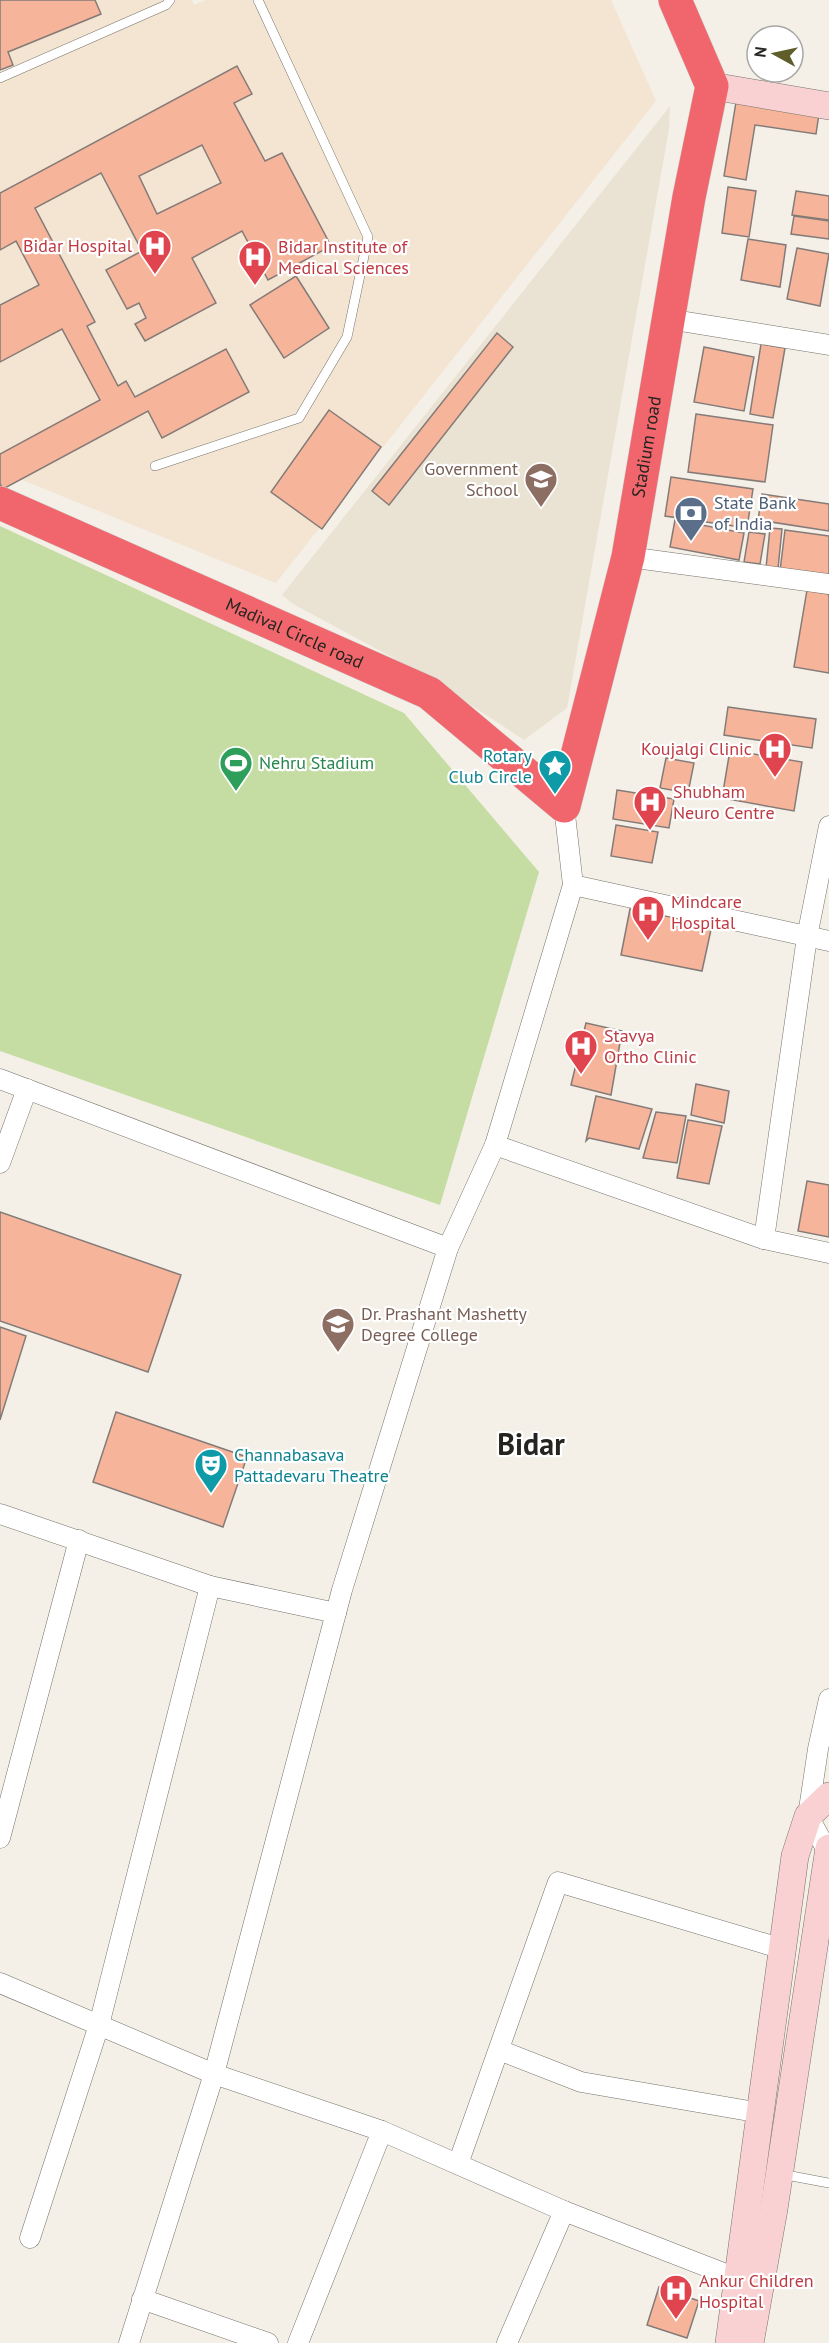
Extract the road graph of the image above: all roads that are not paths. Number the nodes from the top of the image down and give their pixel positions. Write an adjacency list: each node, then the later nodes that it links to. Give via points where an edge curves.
1 (258, 0): 9 (lane, via 368,237 347,337 299,418)
2 (677, 1): 5 (highway)
3 (166, 2): 4 (lane)
4 (0, 78)
5 (712, 86): 6 (main road); 7 (highway, Stadium road)
6 (829, 106)
7 (668, 319): 8 (street); 11 (highway, Stadium road)
8 (829, 345)
9 (155, 466)
10 (0, 503): 13 (highway, Madival Circle road, via 429,693)
11 (628, 557): 12 (street); 13 (highway, Stadium road)
12 (829, 584)
13 (564, 806): 15 (street)
14 (829, 826): 16 (street)
15 (573, 885): 16 (street); 20 (street)
16 (807, 937): 17 (street); 22 (street)
17 (829, 941)
18 (0, 1079): 19 (street)
19 (27, 1089): 21 (street); 23 (street)
20 (495, 1145): 22 (street); 23 (street)
21 (0, 1162)
22 (765, 1239): 24 (street)
23 (448, 1248): 28 (street)
24 (829, 1253)
25 (0, 1514): 26 (street)
26 (79, 1540): 27 (street); 32 (street)
27 (210, 1586): 28 (street); 36 (street)
28 (336, 1613): 38 (street)
29 (829, 1699): 31 (street)
30 (829, 1796): 31 (main road)
31 (808, 1816): 33 (street); 34 (main road, via 795,1856)
32 (0, 1838)
33 (828, 1852): 42 (main road)
34 (783, 1949): 37 (street, via 558,1882); 39 (main road)
35 (0, 1983): 36 (street)
36 (99, 2025): 38 (street); 45 (street)
37 (499, 2050): 39 (street, via 581,2082); 41 (street)
38 (214, 2074): 40 (street); 47 (street)
39 (761, 2113): 46 (main road)
40 (382, 2131): 41 (street); 50 (street)
41 (458, 2164): 44 (street)
42 (779, 2174): 43 (lane); 46 (main road)
43 (829, 2183)
44 (564, 2211): 46 (street); 51 (street)
45 (30, 2238)
46 (749, 2283): 52 (main road); 53 (main road)
47 (142, 2299): 48 (street); 49 (street)
48 (129, 2343)
49 (268, 2343)
50 (298, 2343)
51 (507, 2343)
52 (729, 2343)
53 (750, 2343)

